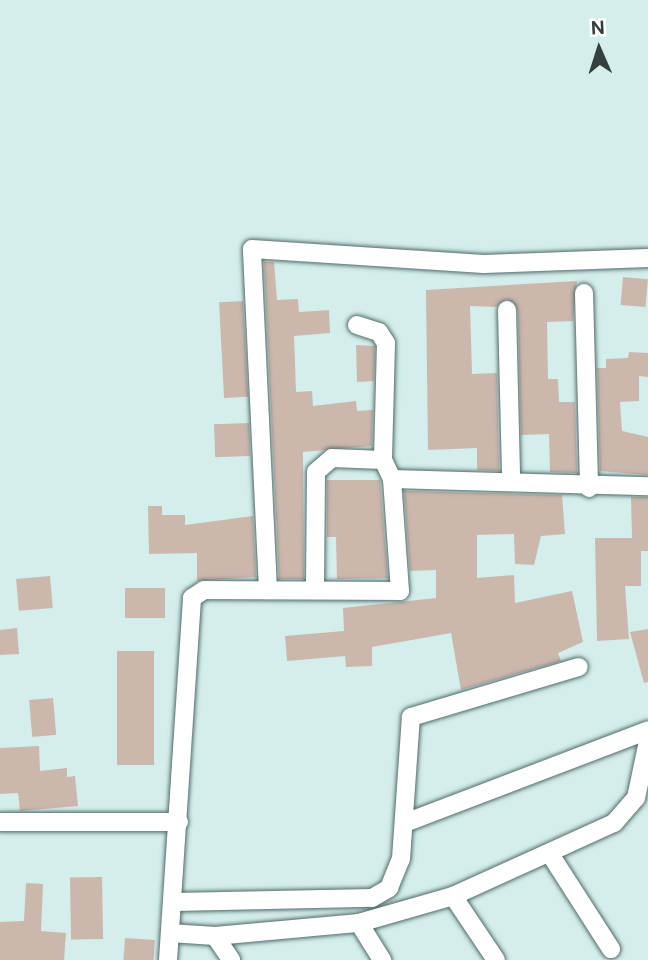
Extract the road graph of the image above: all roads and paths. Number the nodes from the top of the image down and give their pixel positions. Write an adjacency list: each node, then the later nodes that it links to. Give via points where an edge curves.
1 (648, 258): 11 (street, via 485,264 252,249)
2 (584, 293): 9 (street)
3 (507, 310): 7 (street)
4 (357, 325): 5 (street, via 379,332 386,343)
5 (383, 460): 6 (street); 10 (street, via 332,458 316,472)
6 (392, 479): 7 (street); 10 (street, via 400,591)
7 (511, 479): 9 (street)
8 (648, 486): 9 (street)
9 (589, 488)
10 (315, 587): 11 (street)
11 (268, 590): 15 (street, via 204,590 192,598)
12 (579, 667): 17 (street, via 411,717)
13 (648, 730): 17 (street)
14 (648, 741): 18 (street, via 636,798 627,811)
15 (179, 821): 16 (street); 20 (street)
16 (0, 822)
17 (405, 823): 20 (street, via 397,876 372,898)
18 (550, 854): 19 (street); 24 (street)
19 (453, 896): 21 (street); 28 (street)
20 (175, 902): 22 (street)
21 (359, 923): 23 (street); 27 (street)
22 (170, 933): 23 (street); 25 (street)
23 (215, 936): 26 (street)
24 (611, 950)
25 (167, 960)
26 (231, 960)
27 (382, 960)
28 (496, 960)

